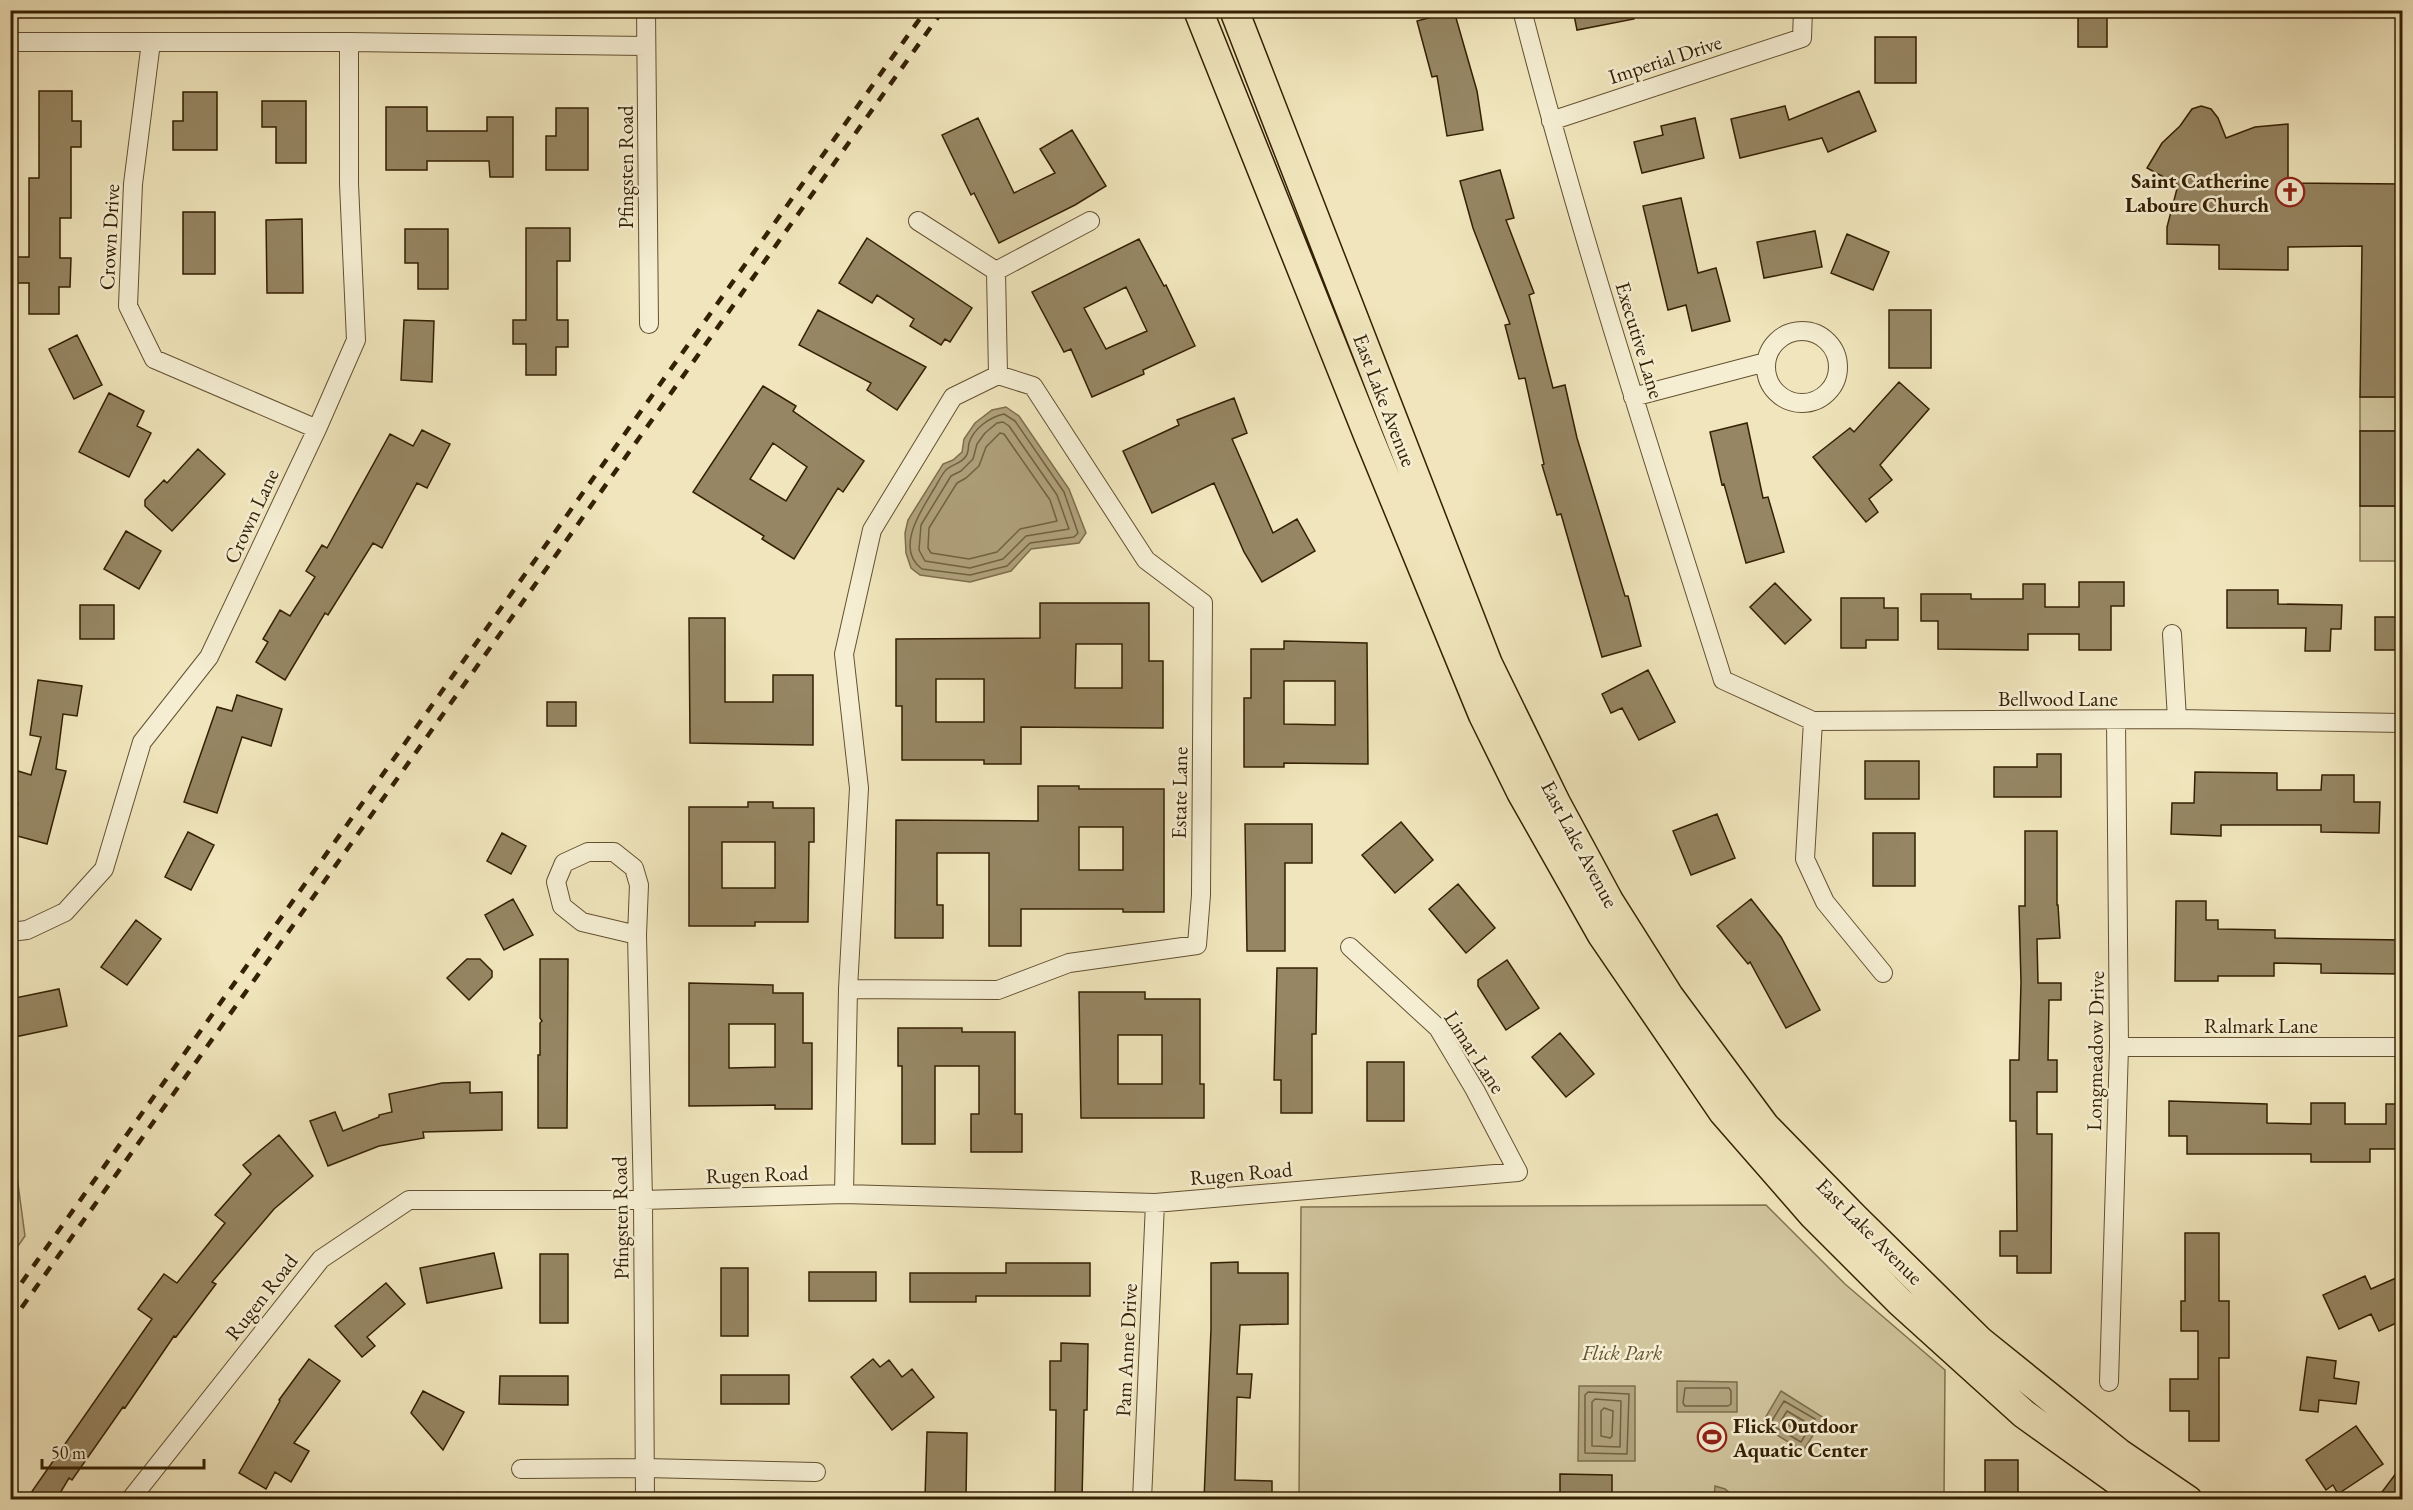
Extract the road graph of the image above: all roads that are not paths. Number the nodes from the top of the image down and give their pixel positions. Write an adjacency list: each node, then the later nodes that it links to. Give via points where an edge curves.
1 (646, 10): 9 (street, Pfingsten Road)
2 (1198, 10): 43 (main road, East Lake Avenue, via 1479,705 1521,792 1602,935 1723,1112 1813,1215 1900,1302 2024,1414)
3 (1234, 10): 44 (main road, East Lake Avenue, via 1488,664 1593,872 1669,996 1765,1126 1980,1341 2119,1453)
4 (1522, 10): 10 (street, Executive Lane)
5 (1803, 10): 10 (street, Imperial Drive, via 1802,38)
6 (10, 42): 7 (street)
7 (152, 42): 8 (street); 18 (street, Crown Drive, via 133,184 128,306 154,358)
8 (349, 42): 9 (street); 18 (street, Crown Lane, via 349,184 356,340)
9 (646, 46): 14 (street, Pfingsten Road)
10 (1551, 121): 17 (street, Executive Lane)
11 (918, 221): 13 (street)
12 (1090, 221): 13 (street)
13 (996, 271): 16 (street)
14 (649, 324)
15 (1766, 362): 17 (street)
16 (998, 375): 29 (street, via 953,397 872,530 844,654 859,788); 29 (street, Estate Lane, via 1033,386 1146,560 1203,603 1201,895 1197,945 1070,963 998,990)
17 (1634, 397): 20 (street, Executive Lane)
18 (317, 429): 25 (street, Crown Lane, via 209,657 142,742 104,869 65,912 27,930)
19 (2172, 634): 21 (street)
20 (1723, 680): 23 (street, Bellwood Lane)
21 (2176, 719): 22 (street, Bellwood Lane); 24 (street, Bellwood Lane)
22 (2116, 720): 23 (street, Bellwood Lane); 30 (street, Longmeadow Drive)
23 (1813, 721): 28 (street, via 1805,859 1825,902)
24 (2403, 723)
25 (10, 932)
26 (637, 935): 26 (street, Pfingsten Road, via 639,885 634,868 614,852 588,852 564,863 556,882 562,906 582,922); 34 (street, Pfingsten Road)
27 (1350, 947): 32 (street, Limar Lane, via 1438,1028)
28 (1883, 973)
29 (848, 989): 33 (street)
30 (2119, 1047): 31 (street, Ralmark Lane); 36 (street, Longmeadow Drive)
31 (2403, 1047)
32 (1518, 1172): 35 (street, Rugen Road)
33 (844, 1194): 34 (street, Rugen Road); 35 (street, Rugen Road)
34 (643, 1200): 37 (street, Pfingsten Road); 40 (street, Rugen Road, via 410,1200 321,1258)
35 (1155, 1203): 42 (street, Pam Anne Drive)
36 (2109, 1382)
37 (645, 1468): 38 (street); 39 (street); 41 (street, Pfingsten Road)
38 (521, 1469)
39 (816, 1472)
40 (130, 1500)
41 (645, 1500)
42 (1142, 1500)
43 (2144, 1500)
44 (2188, 1500)

